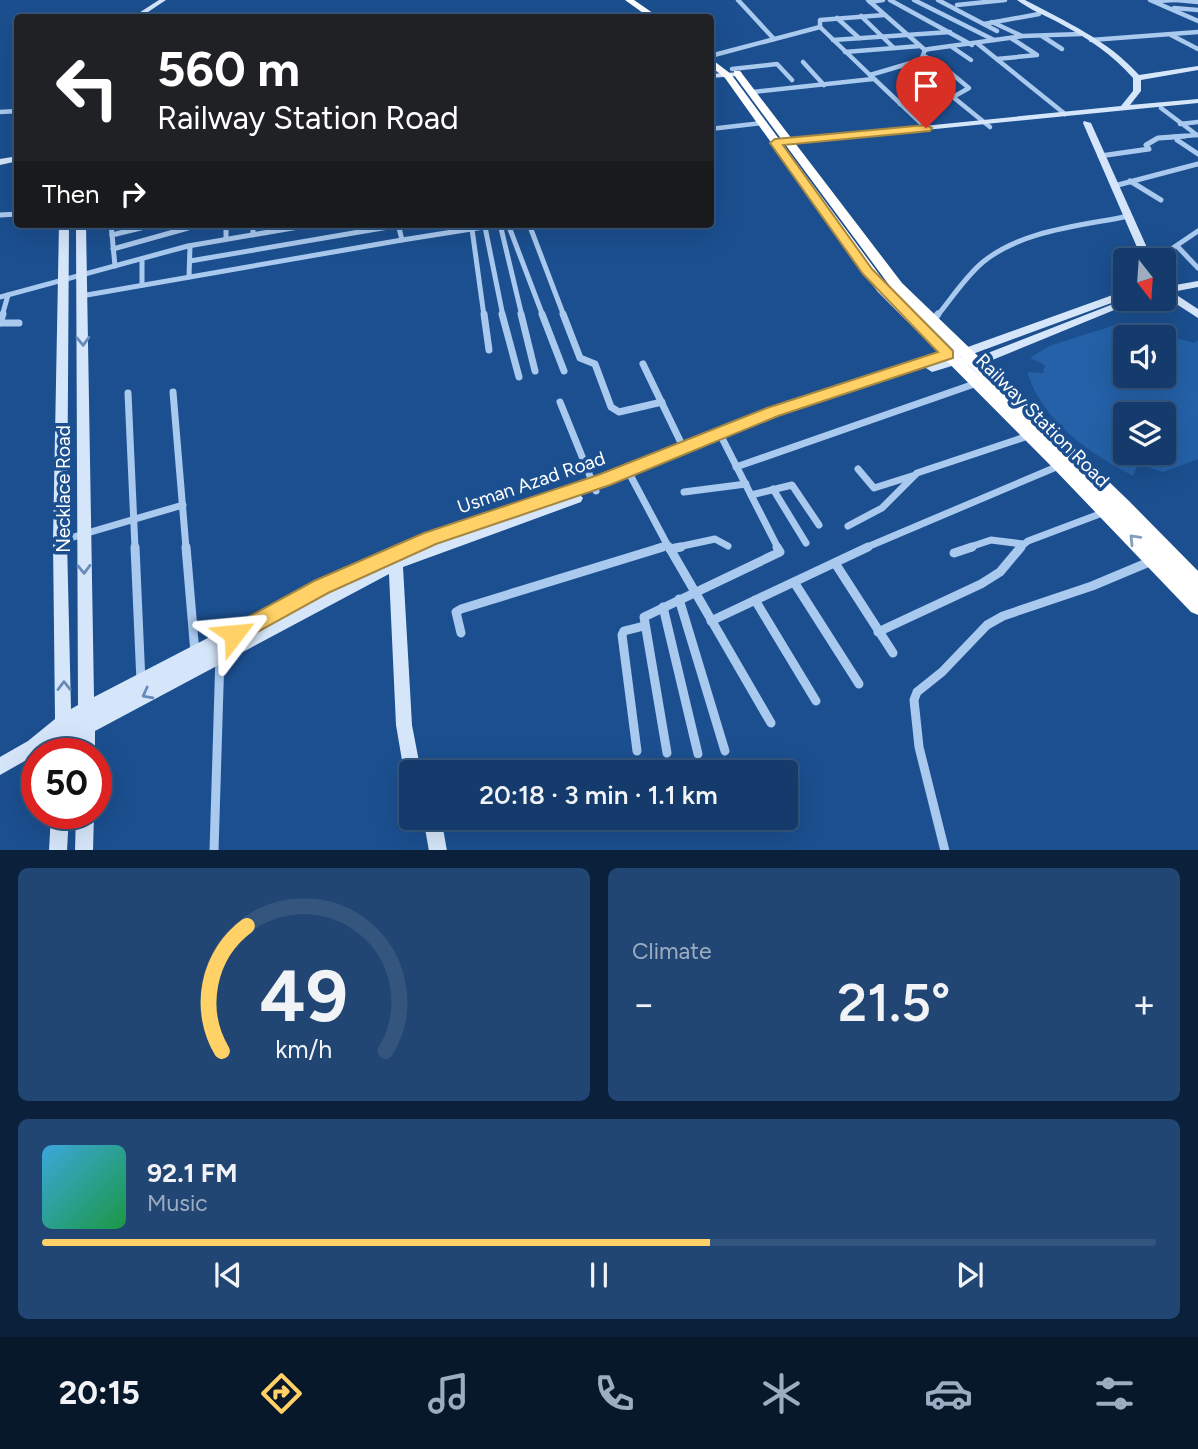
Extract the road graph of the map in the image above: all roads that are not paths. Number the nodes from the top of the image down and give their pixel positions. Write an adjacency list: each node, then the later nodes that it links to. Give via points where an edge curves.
1 (163, 0): 19 (main road)
2 (171, 0): 20 (main road)
3 (738, 0): 43 (street)
4 (883, 0): 13 (street)
5 (890, 0): 33 (street)
6 (914, 0): 46 (street)
7 (938, 0): 30 (street)
8 (1005, 0): 16 (street)
9 (1014, 0): 23 (main road)
10 (1020, 0): 29 (main road)
11 (1176, 0): 14 (street); 15 (street)
12 (637, 1): 21 (highway); 22 (highway)
13 (869, 1): 24 (street)
14 (1152, 1): 17 (street)
15 (1198, 2)
16 (957, 5)
17 (1166, 8): 18 (street); 27 (street)
18 (1198, 10)
19 (140, 14)
20 (148, 14)
21 (652, 14)
22 (658, 14)
23 (1038, 14): 28 (street); 29 (main road)
24 (884, 15): 25 (street); 37 (street)
25 (861, 16): 26 (street); 39 (street)
26 (837, 18): 31 (street, via 820,19); 41 (street)
27 (1198, 21)
28 (992, 22): 30 (street); 40 (street)
29 (1055, 22): 35 (main road)
30 (983, 24): 32 (street)
31 (820, 27): 43 (street); 44 (street)
32 (997, 31)
33 (950, 32): 37 (street); 47 (street)
34 (1198, 32): 36 (street)
35 (1078, 34): 38 (street); 45 (main road); 52 (main road)
36 (1169, 34): 45 (street); 51 (street)
37 (908, 35): 39 (street); 53 (street)
38 (1041, 35): 40 (street); 50 (street)
39 (881, 36): 41 (street); 49 (street)
40 (1023, 36): 42 (street)
41 (859, 38): 44 (street)
42 (1011, 38): 46 (street); 57 (street, via 1037,55)
43 (774, 39): 55 (street)
44 (833, 40): 54 (street)
45 (1091, 40): 52 (main road)
46 (994, 41): 47 (street)
47 (975, 45): 48 (street); 57 (street)
48 (952, 47): 53 (street); 58 (street)
49 (894, 48): 53 (street); 54 (street)
50 (1062, 49)
51 (1198, 49)
52 (1108, 50): 63 (main road)
53 (923, 51): 62 (street, via 921,60); 68 (street, via 968,86)
54 (845, 52): 62 (street)
55 (714, 55)
56 (714, 59): 61 (highway, Railway Station Road)
57 (996, 59): 74 (street)
58 (971, 60)
59 (803, 62): 65 (street)
60 (1198, 68): 63 (main road)
61 (725, 73): 64 (street, via 777,64); 67 (highway, Railway Station Road); 77 (highway, Railway Station Road)
62 (872, 77): 65 (street); 70 (street)
63 (1137, 78): 66 (main road)
64 (792, 80)
65 (824, 85): 67 (street)
66 (1137, 91): 71 (main road); 72 (main road)
67 (754, 92): 84 (highway, Railway Station Road)
68 (953, 97): 70 (street); 79 (street)
69 (1198, 103): 71 (main road)
70 (900, 104): 80 (street)
71 (1159, 107): 72 (main road); 73 (main road); 78 (street)
72 (1124, 108): 73 (main road)
73 (1097, 113): 74 (main road); 76 (main road)
74 (1069, 116): 76 (main road); 79 (main road)
75 (1198, 122): 78 (street)
76 (1087, 123): 86 (main road)
77 (762, 124): 81 (street); 84 (highway, Railway Station Road)
78 (1179, 124): 82 (street)
79 (988, 125): 80 (main road); 84 (main road)
80 (926, 128): 84 (main road)
81 (714, 129)
82 (1198, 135): 86 (street, via 1158,138 1146,145 1149,149)
83 (1177, 141): 85 (street)
84 (784, 144): 136 (highway, Railway Station Road, via 881,269); 141 (highway, Railway Station Road, via 868,272)
85 (1198, 155)
86 (1100, 156): 89 (main road)
87 (1198, 164): 88 (street)
88 (1130, 181): 89 (street); 90 (street)
89 (1114, 186): 91 (main road)
90 (1161, 200)
91 (1129, 216): 117 (main road); 136 (street, via 995,253 980,264)
92 (64, 228): 125 (main road, Necklace Road)
93 (81, 228): 123 (main road, Necklace Road)
94 (111, 228): 110 (street)
95 (141, 228): 110 (street)
96 (181, 228): 116 (street)
97 (188, 228): 114 (street)
98 (226, 228): 112 (street)
99 (253, 228): 111 (street)
100 (275, 228): 111 (street)
101 (381, 228): 120 (street)
102 (399, 228): 113 (street)
103 (478, 228): 108 (street)
104 (485, 228): 145 (street)
105 (505, 228): 143 (street)
106 (506, 228): 144 (street)
107 (531, 228): 150 (street, via 580,358 595,364 611,407 619,412)
108 (472, 229): 113 (street); 140 (street)
109 (1196, 233): 115 (street)
110 (112, 235): 116 (street)
111 (253, 235): 112 (street)
112 (226, 239): 114 (street)
113 (402, 240): 124 (street)
114 (189, 246): 119 (street); 120 (street)
115 (1177, 246): 118 (street); 122 (street)
116 (113, 248): 121 (street)
117 (1142, 248)
118 (1174, 248)
119 (142, 259): 121 (street); 127 (street)
120 (190, 261): 124 (street)
121 (115, 266): 123 (street)
122 (1198, 268)
123 (80, 276): 125 (street); 130 (main road, Necklace Road)
124 (189, 277): 127 (street)
125 (61, 281): 129 (street); 170 (main road, Necklace Road)
126 (1198, 284): 128 (main road)
127 (142, 285): 130 (street)
128 (1176, 288)
129 (8, 295): 131 (street); 137 (street)
130 (81, 296): 169 (main road, Necklace Road, one-way to 169)
131 (0, 297)
132 (1176, 298): 135 (main road)
133 (1113, 299): 139 (main road)
134 (1113, 306): 139 (main road)
135 (1198, 314)
136 (933, 321): 141 (highway, Railway Station Road)
137 (0, 323): 138 (street)
138 (19, 323)
139 (1049, 326): 141 (main road)
140 (489, 350)
141 (961, 357): 146 (highway, Railway Station Road); 152 (main road, Usman Azad Road); 153 (main road, Usman Azad Road, via 772,412); 180 (highway, Railway Station Road)
142 (643, 364): 150 (street)
143 (536, 371)
144 (564, 371)
145 (519, 377)
146 (977, 383): 151 (highway, Railway Station Road); 155 (street)
147 (173, 392): 164 (street)
148 (128, 393): 166 (street)
149 (560, 402): 160 (street)
150 (662, 402): 153 (street)
151 (1031, 435): 154 (highway, Railway Station Road); 158 (street)
152 (723, 440): 155 (street); 157 (main road, Usman Azad Road)
153 (684, 449): 157 (main road, Usman Azad Road)
154 (1061, 465): 165 (highway, Railway Station Road); 178 (street)
155 (736, 467): 159 (street)
156 (858, 469): 158 (street, via 874,488)
157 (630, 475): 160 (main road, Usman Azad Road); 173 (street)
158 (913, 476): 168 (street, via 882,508)
159 (746, 484): 162 (street); 163 (street)
160 (594, 487): 177 (main road, Usman Azad Road); 192 (main road, Usman Azad Road, via 390,555 321,587)
161 (773, 489): 163 (street); 167 (street, via 792,485); 171 (street)
162 (684, 492)
163 (751, 495): 181 (street, via 780,552)
164 (183, 505): 166 (street); 192 (street)
165 (1107, 511): 172 (street); 176 (highway, Railway Station Road, one-way to 165)
166 (135, 519): 169 (street); 193 (street)
167 (819, 525)
168 (848, 526)
169 (83, 535): 170 (street); 196 (main road, Necklace Road, one-way to 196)
170 (60, 541): 199 (main road, Necklace Road, one-way to 170)
171 (806, 543)
172 (1023, 544): 175 (street, via 991,540); 188 (street, via 1009,565 983,583)
173 (669, 547): 174 (street, via 715,539); 181 (street); 189 (street, via 461,609 456,612)
174 (728, 547)
175 (954, 553)
176 (1154, 560): 184 (highway, Railway Station Road); 215 (street, via 1003,616 987,625 917,692 916,735)
177 (396, 563): 191 (main road, Usman Azad Road); 206 (main road, via 404,725)
178 (835, 563): 179 (street); 188 (street)
179 (794, 582): 183 (street); 194 (street)
180 (1198, 584)
181 (694, 593): 182 (street); 186 (street)
182 (679, 599): 185 (street); 202 (street)
183 (755, 600): 186 (street); 195 (street)
184 (1198, 606)
185 (663, 607): 187 (street, via 645,617); 205 (street)
186 (710, 621): 197 (street)
187 (644, 626): 201 (street, via 622,635); 203 (street)
188 (878, 632): 190 (street)
189 (461, 633)
190 (892, 653)
191 (220, 655): 192 (main road, Usman Azad Road); 213 (street)
192 (196, 661): 193 (main road, Usman Azad Road); 198 (main road, Usman Azad Road, one-way to 198)
193 (141, 683): 196 (main road, Usman Azad Road)
194 (859, 684)
195 (816, 701)
196 (89, 709): 198 (main road, Necklace Road); 199 (main road, Usman Azad Road)
197 (771, 723)
198 (88, 725): 199 (main road, Usman Azad Road); 200 (main road, Necklace Road)
199 (65, 737)
200 (88, 738)
201 (637, 751)
202 (725, 751)
203 (667, 753)
204 (21, 754): 207 (main road, Usman Azad Road)
205 (698, 754)
206 (411, 760)
207 (0, 766)
208 (59, 829): 211 (main road)
209 (85, 829): 212 (main road)
210 (434, 830): 214 (main road)
211 (58, 850)
212 (84, 850)
213 (214, 850)
214 (438, 850)
215 (945, 850)

